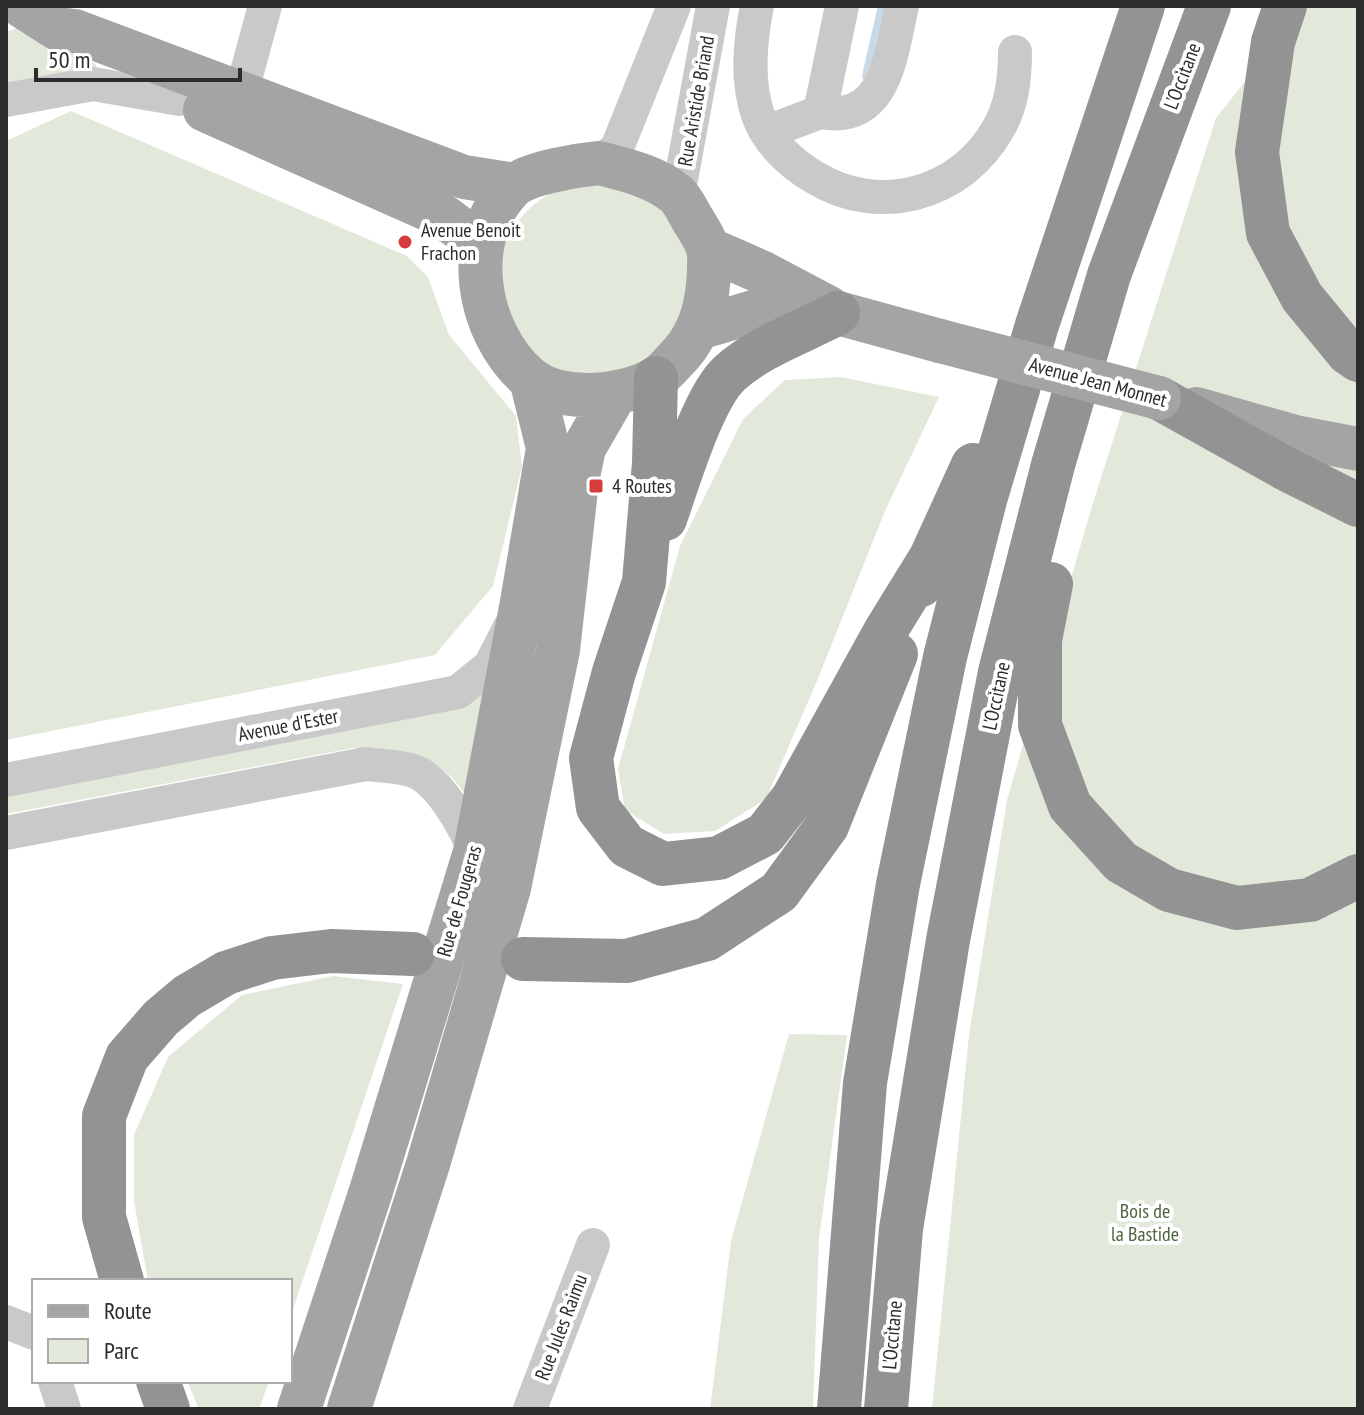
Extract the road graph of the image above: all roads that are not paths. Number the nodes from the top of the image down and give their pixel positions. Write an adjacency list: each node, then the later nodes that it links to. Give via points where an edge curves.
1 (22, 6): 11 (main road)
2 (265, 6): 13 (street)
3 (674, 6): 18 (street, Rue Aristide Briand, via 617,148)
4 (713, 6): 20 (street, Rue Aristide Briand)
5 (757, 6): 17 (street, via 750,83)
6 (842, 6): 16 (street)
7 (902, 6): 16 (street, via 879,89 857,108)
8 (1143, 6): 24 (highway)
9 (1209, 6): 32 (highway, L'Occitane, via 1109,275)
10 (1285, 6): 26 (highway, via 1273,42 1257,152 1268,233 1302,297)
11 (58, 29): 13 (main road); 14 (main road, via 67,43)
12 (1015, 52): 17 (street, via 1010,100 999,128 980,155 931,189 879,198 849,194 804,171)
13 (241, 94): 19 (main road, via 464,177)
14 (180, 99): 15 (street, via 93,84); 21 (main road, via 443,216)
15 (6, 100)
16 (820, 112): 17 (street)
17 (767, 132)
18 (599, 163): 19 (main road, via 566,166); 20 (main road, via 641,173)
19 (514, 185): 21 (main road)
20 (678, 196): 22 (main road)
21 (482, 245): 28 (main road, via 480,283 493,332)
22 (709, 249): 23 (main road, Avenue Jean Monnet); 25 (main road, via 708,295)
23 (838, 313): 25 (main road, Avenue Jean Monnet, via 760,310); 30 (main road, Avenue Jean Monnet, bridge); 35 (highway, via 729,373 704,412)
24 (1037, 325): 34 (highway); 54 (highway, via 945,657 898,884 865,1083)
25 (699, 328): 27 (main road)
26 (1358, 360)
27 (656, 378): 29 (main road); 35 (highway)
28 (531, 379): 29 (main road, via 573,395); 36 (main road, Rue de Fougeras, via 548,448)
29 (615, 394): 52 (main road, Rue de Fougeras, via 584,448 558,650 509,888)
30 (1159, 398): 31 (main road, Avenue Jean Monnet, via 1295,437); 33 (highway)
31 (1358, 449)
32 (1053, 465): 40 (highway, via 1056,555 1040,640 1040,725 1070,806 1121,862 1169,890 1237,908 1310,900); 55 (highway, L'Occitane, via 1000,672 948,940 901,1229)
33 (1358, 505)
34 (931, 557): 35 (highway, via 793,798 765,834 719,858 663,864 627,846 598,808 591,758); 42 (highway, via 827,826 779,892 707,939 627,961)
35 (644, 582)
36 (522, 602): 37 (street, Avenue d'Ester, via 490,666 458,692); 39 (main road, Rue de Fougeras)
37 (6, 780)
38 (6, 833): 39 (street, via 366,764 415,771 433,785 465,828)
39 (475, 852): 51 (main road, Rue de Fougeras)
40 (1358, 876)
41 (413, 954): 44 (highway, via 331,951 272,958 226,973 161,1018 127,1057 104,1116 104,1217)
42 (523, 959)
43 (593, 1245): 53 (street, Rue Jules Raimu)
44 (121, 1279)
45 (6, 1322): 46 (street)
46 (32, 1332)
47 (56, 1383): 49 (street)
48 (159, 1383): 50 (highway)
49 (64, 1409)
50 (168, 1409)
51 (299, 1409)
52 (349, 1409)
53 (530, 1409)
54 (839, 1409)
55 (886, 1409)

